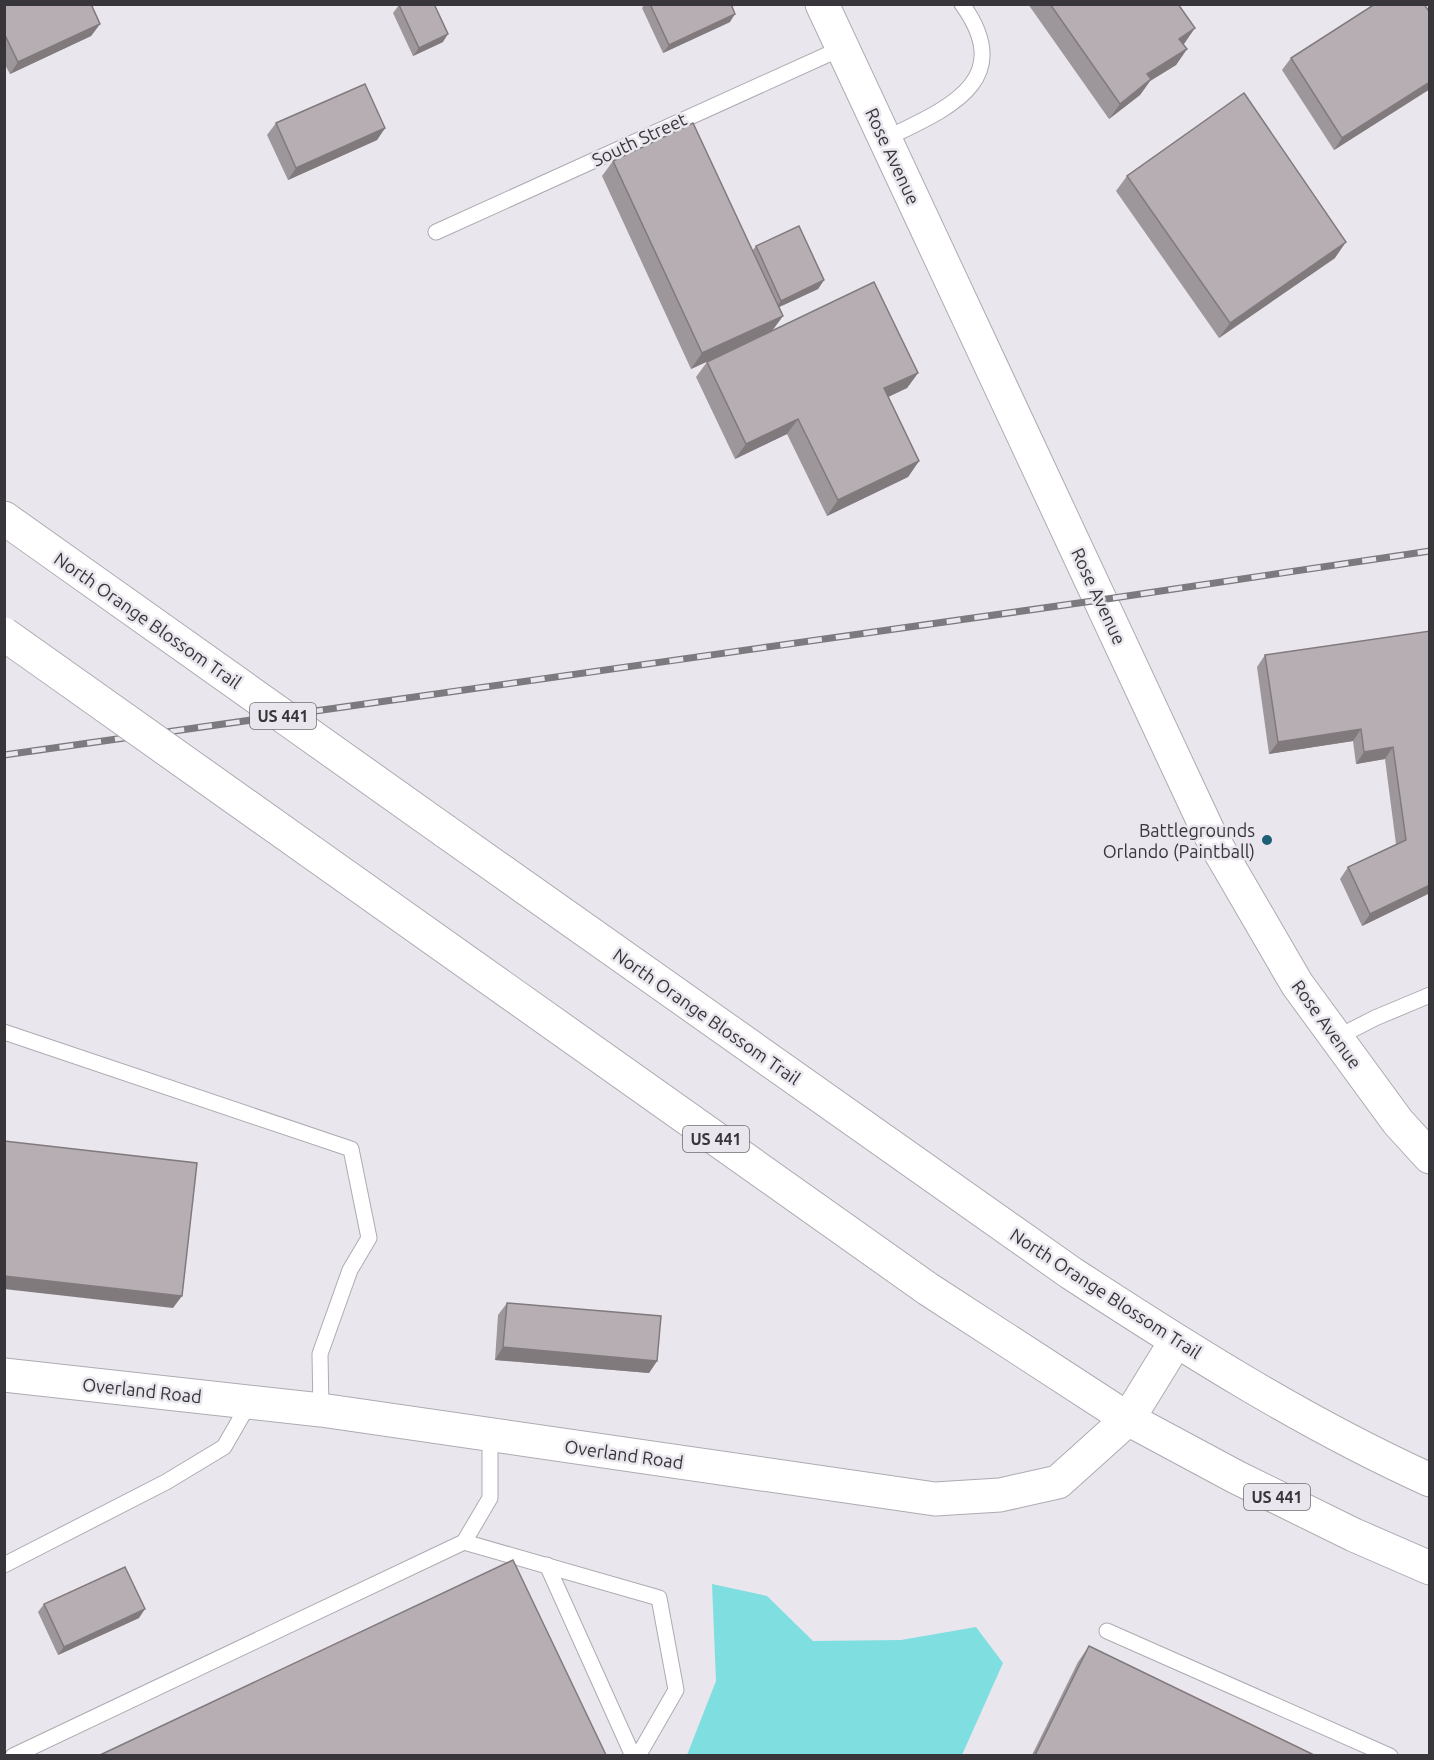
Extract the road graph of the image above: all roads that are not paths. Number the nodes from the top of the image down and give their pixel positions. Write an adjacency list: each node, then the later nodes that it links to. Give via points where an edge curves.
1 (822, 4): 3 (main road, Rose Avenue)
2 (962, 4): 4 (lane, via 983,44 976,81 949,105)
3 (842, 48): 4 (main road, Rose Avenue); 5 (lane, South Street)
4 (885, 139): 10 (main road, Rose Avenue, via 1208,831 1297,984)
5 (436, 232)
6 (4, 518): 12 (main road, North Orange Blossom Trail / US 441, bridge, via 1071,1273)
7 (4, 634): 16 (main road, US 441, bridge, via 928,1290)
8 (1430, 995): 10 (lane)
9 (4, 1032): 15 (lane, via 351,1149 369,1238 350,1270 320,1354)
10 (1336, 1038): 11 (main road, Rose Avenue, via 1398,1122)
11 (1430, 1157)
12 (1176, 1341): 16 (main road, Overland Road); 18 (main road, North Orange Blossom Trail / US 441, via 1283,1404)
13 (4, 1375): 14 (main road, Overland Road)
14 (250, 1402): 15 (main road, Overland Road); 20 (lane, via 224,1447 166,1482)
15 (321, 1410): 17 (main road, Overland Road)
16 (1128, 1419): 17 (main road, Overland Road, via 1058,1482 1000,1495 934,1499); 22 (main road, US 441, via 1354,1536)
17 (490, 1435): 19 (lane, via 490,1498)
18 (1430, 1480)
19 (464, 1542): 21 (lane); 24 (lane)
20 (4, 1565)
21 (547, 1565): 25 (lane); 26 (lane, via 659,1598 676,1690)
22 (1430, 1568)
23 (1107, 1631): 27 (lane)
24 (13, 1755)
25 (633, 1755)
26 (638, 1755)
27 (1390, 1755)

